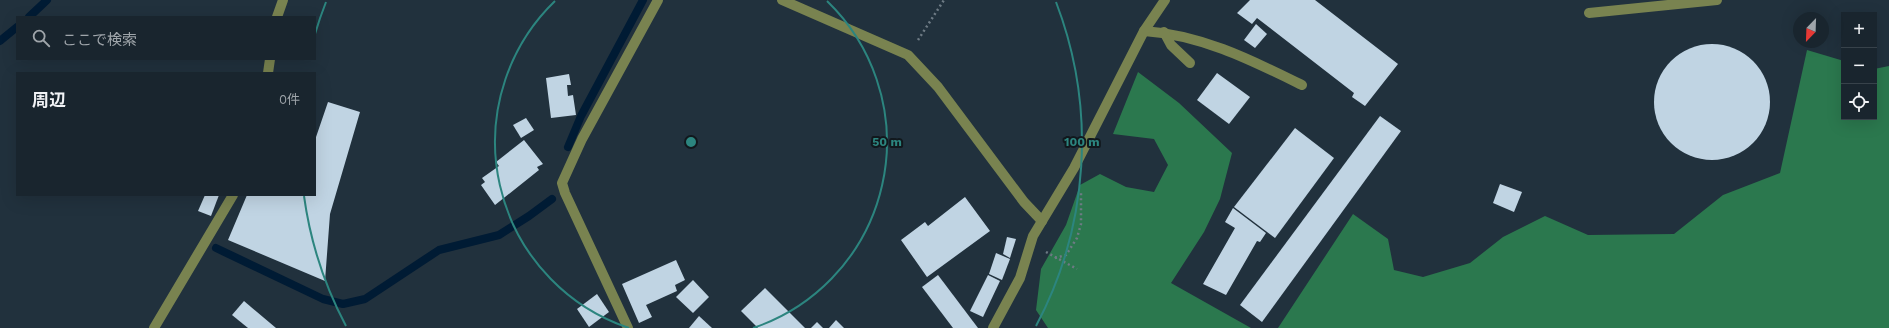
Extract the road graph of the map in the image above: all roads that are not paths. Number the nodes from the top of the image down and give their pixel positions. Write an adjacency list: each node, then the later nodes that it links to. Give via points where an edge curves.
1 (283, 0): 7 (street)
2 (658, 0): 17 (street, via 582,139 562,183)
3 (782, 0): 15 (street, via 908,55 938,87 1024,202)
4 (1165, 0): 8 (street)
5 (1717, 0): 6 (street)
6 (1589, 13)
7 (277, 16)
8 (1144, 31): 9 (street); 15 (street, via 1074,168)
9 (1164, 32): 11 (street, via 1171,45); 13 (street, via 1192,38 1238,54)
10 (270, 60): 12 (street)
11 (1190, 62)
12 (268, 72)
13 (1302, 85)
14 (232, 196): 16 (street)
15 (1042, 222): 18 (street, via 1031,243 1020,278)
16 (154, 328)
17 (628, 328)
18 (994, 328)

